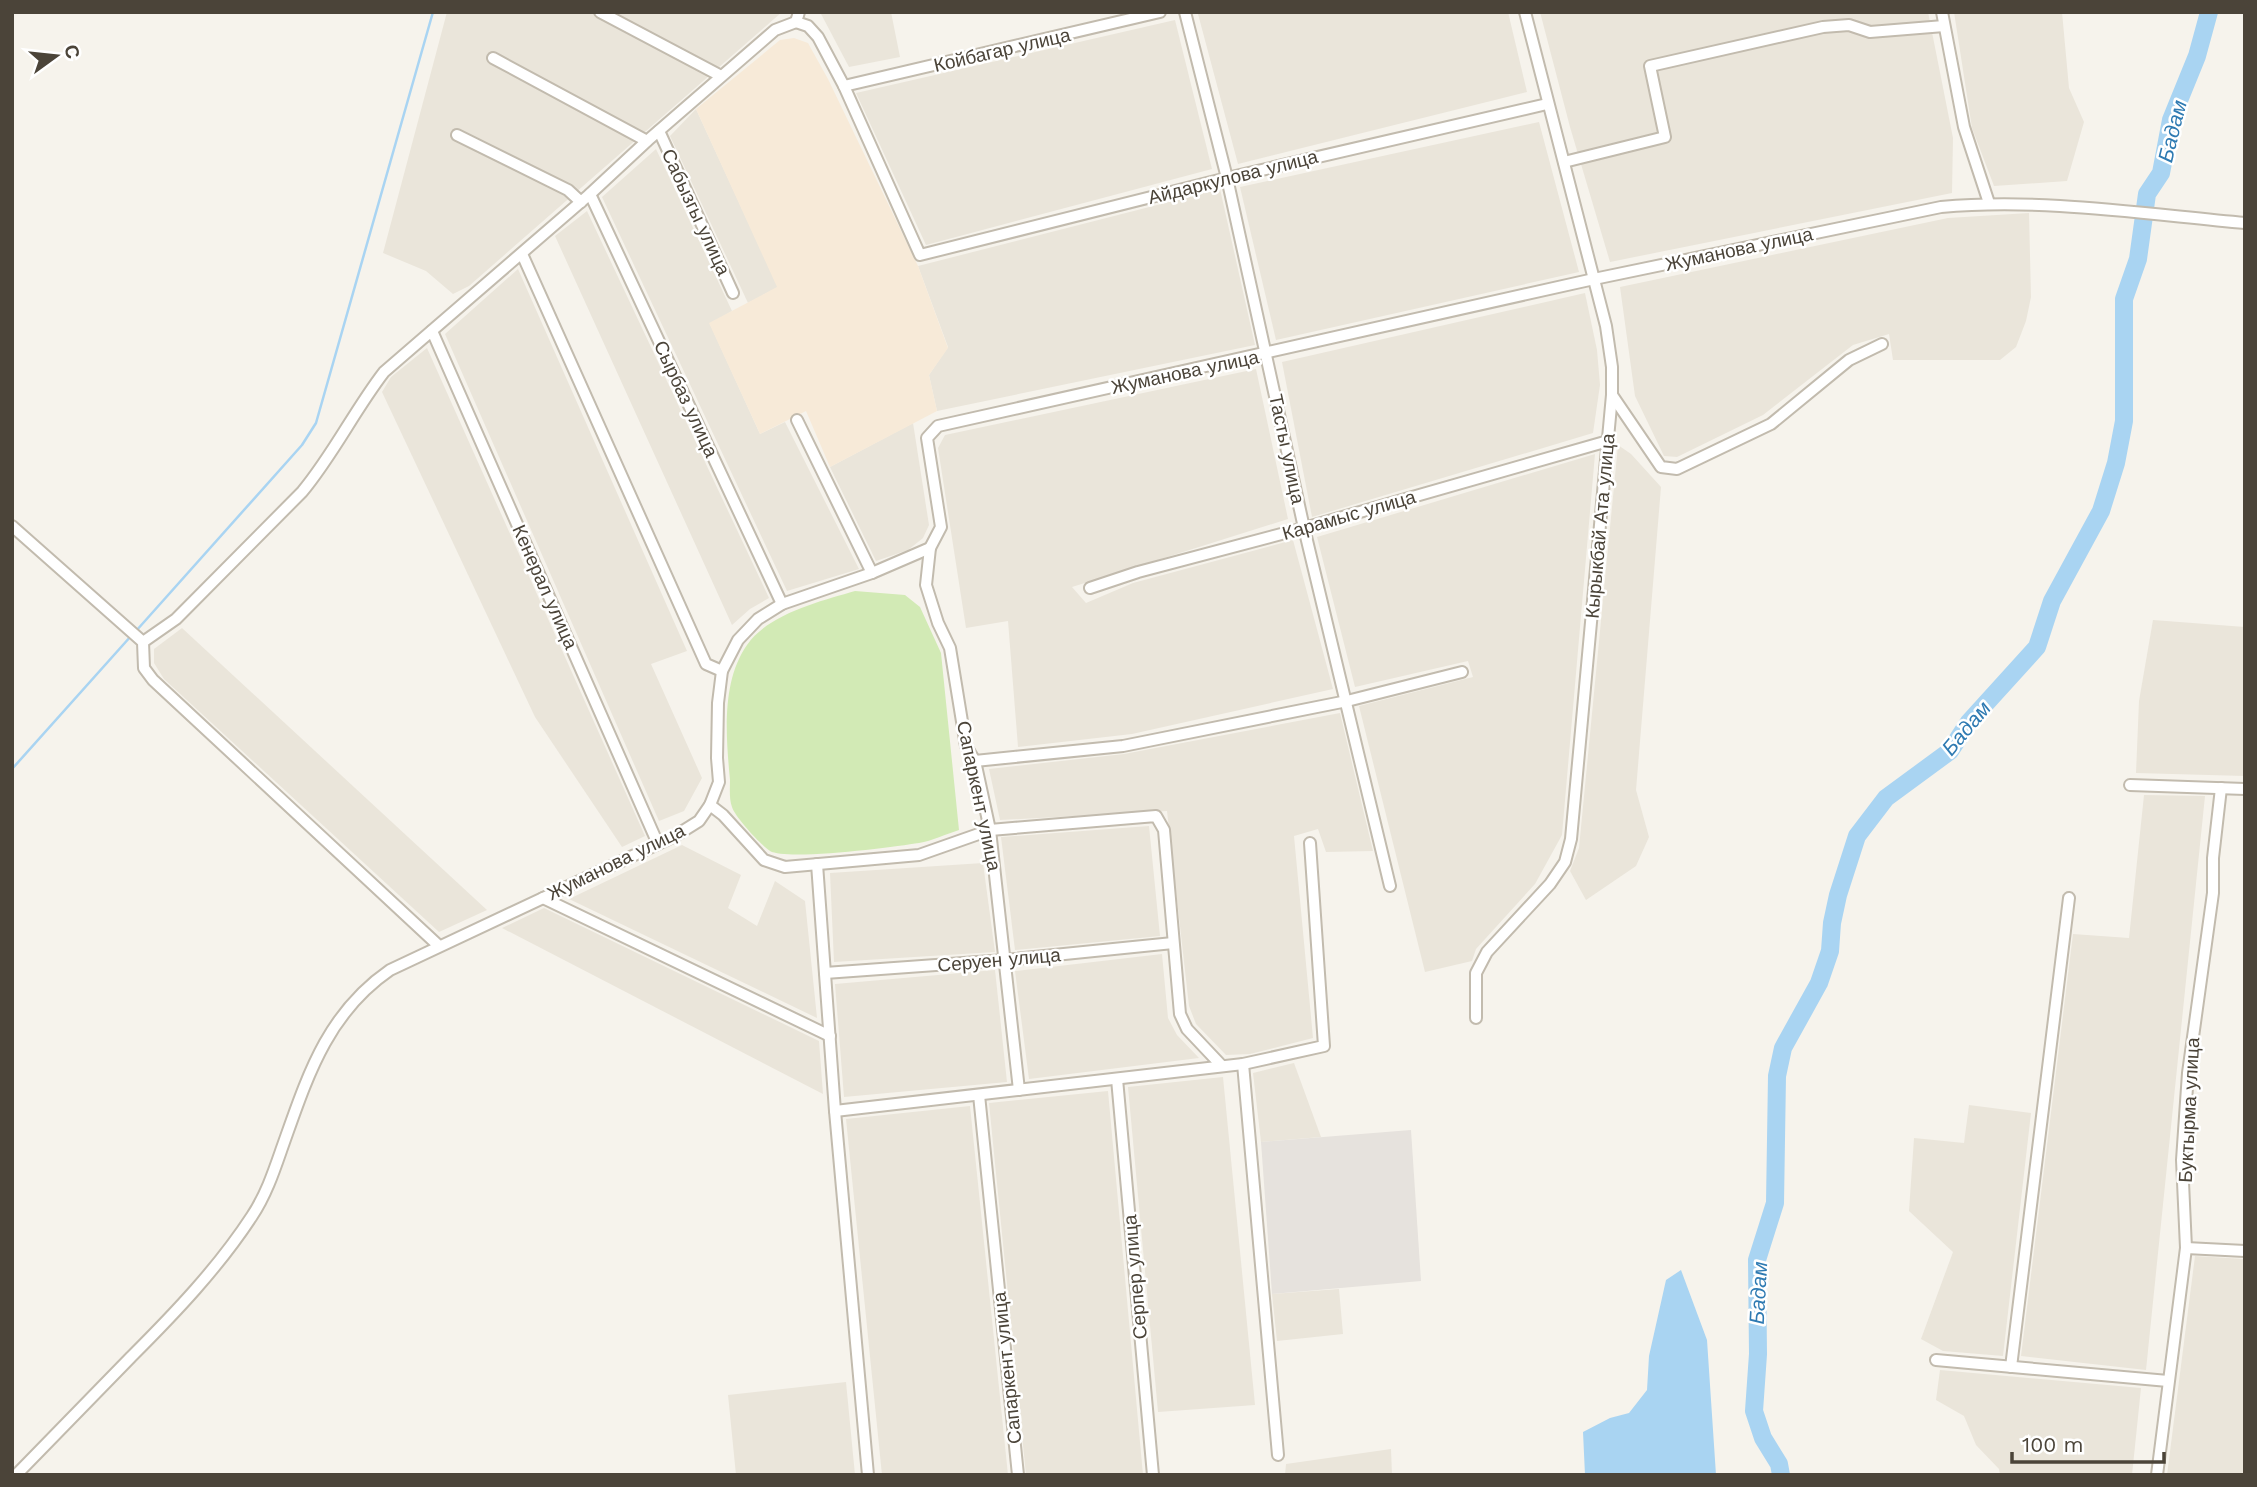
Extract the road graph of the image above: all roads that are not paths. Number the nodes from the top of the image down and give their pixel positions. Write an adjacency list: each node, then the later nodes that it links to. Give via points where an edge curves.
1 (600, 12): 9 (street)
2 (1160, 12): 10 (street, Койбагар улица)
3 (1185, 12): 16 (street, Тасты улица)
4 (1525, 12): 11 (street, Кырыкбай Ата улица)
5 (1942, 12): 7 (street)
6 (797, 17): 9 (street); 10 (street, via 818,37)
7 (1944, 26): 15 (street, via 1870,32 1849,25 1823,27 1650,66 1665,137); 18 (street, via 1964,127)
8 (493, 58): 14 (street, Сабызгы улица)
9 (721, 76): 12 (street)
10 (844, 86): 16 (street, Айдаркулова улица, via 920,255)
11 (1547, 104): 15 (street, Кырыкбай Ата улица); 16 (street, Айдаркулова улица)
12 (659, 131): 14 (street); 22 (street, Сабызгы улица)
13 (457, 135): 17 (street)
14 (647, 141): 17 (street)
15 (1564, 162): 21 (street, Кырыкбай Ата улица)
16 (1227, 178): 25 (street, Тасты улица)
17 (586, 198): 20 (street); 34 (street, Сырбаз улица)
18 (1989, 203): 19 (street, Жуманова улица); 21 (street, Жуманова улица, via 1941,207)
19 (2245, 223)
20 (522, 254): 23 (street); 36 (street, via 706,664)
21 (1594, 279): 25 (street, Жуманова улица); 26 (street, Кырыкбай Ата улица, via 1606,326)
22 (733, 293)
23 (432, 331): 35 (street, via 384,372 302,492 176,619); 46 (street, Кенерал улица)
24 (1882, 344): 26 (street, via 1849,360 1771,424 1677,469 1661,467)
25 (1266, 354): 30 (street, Тасты улица); 31 (street, Жуманова улица, via 938,426 927,438 941,527)
26 (1612, 395): 28 (street, Кырыкбай Ата улица)
27 (797, 420): 32 (street)
28 (1608, 441): 30 (street, Карамыс улица); 55 (street, Кырыкбай Ата улица, via 1571,839 1550,884 1487,952 1476,974)
29 (12, 526): 35 (street)
30 (1304, 528): 33 (street, Карамыс улица); 38 (street, Тасты улица)
31 (930, 548): 32 (street); 39 (street, Сапаркент улица, via 926,585 950,648 966,746)
32 (872, 573): 34 (street)
33 (1090, 588)
34 (782, 604): 36 (street, via 758,619 738,640)
35 (144, 642): 52 (street, via 144,667 153,680)
36 (722, 671): 43 (street, via 719,782)
37 (1462, 672): 38 (street)
38 (1347, 701): 39 (street, via 1123,746); 48 (street, Тасты улица)
39 (975, 761): 44 (street, Сапаркент улица)
40 (2130, 785): 41 (street)
41 (2221, 788): 42 (street); 63 (street, Буктырма улица, via 2213,893 2188,1073 2182,1160)
42 (2245, 789)
43 (710, 805): 46 (street, Жуманова улица, via 699,821); 47 (street, via 764,860 785,867)
44 (990, 830): 47 (street, via 919,855); 51 (street, via 1156,816 1164,830); 53 (street, Сапаркент улица)
45 (1310, 843): 57 (street, via 1324,1046)
46 (658, 844): 49 (street, Жуманова улица)
47 (817, 864): 54 (street)
48 (1390, 886)
49 (543, 898): 52 (street, Жуманова улица); 56 (street)
50 (2069, 898): 66 (street)
51 (1173, 943): 53 (street, Серуен улица); 58 (street, via 1180,1014 1187,1030)
52 (439, 946): 69 (street, Жуманова улица, via 373,982 343,1014 312,1066 269,1185 216,1268)
53 (1004, 960): 54 (street, Серуен улица); 60 (street, Сапаркент улица)
54 (825, 973): 56 (street)
55 (1476, 1018)
56 (830, 1036): 62 (street)
57 (1243, 1064): 58 (street); 68 (street)
58 (1220, 1065): 59 (street)
59 (1117, 1079): 60 (street); 72 (street, Серпер улица)
60 (1019, 1090): 61 (street)
61 (979, 1095): 62 (street); 71 (street, Сапаркент улица)
62 (835, 1111): 70 (street)
63 (2186, 1248): 64 (street); 67 (street, Буктырма улица)
64 (2245, 1251)
65 (1936, 1360): 66 (street)
66 (2011, 1367): 67 (street)
67 (2168, 1381): 73 (street, Буктырма улица)
68 (1278, 1455)
69 (16, 1475)
70 (868, 1475)
71 (1018, 1475)
72 (1153, 1475)
73 (2157, 1475)

